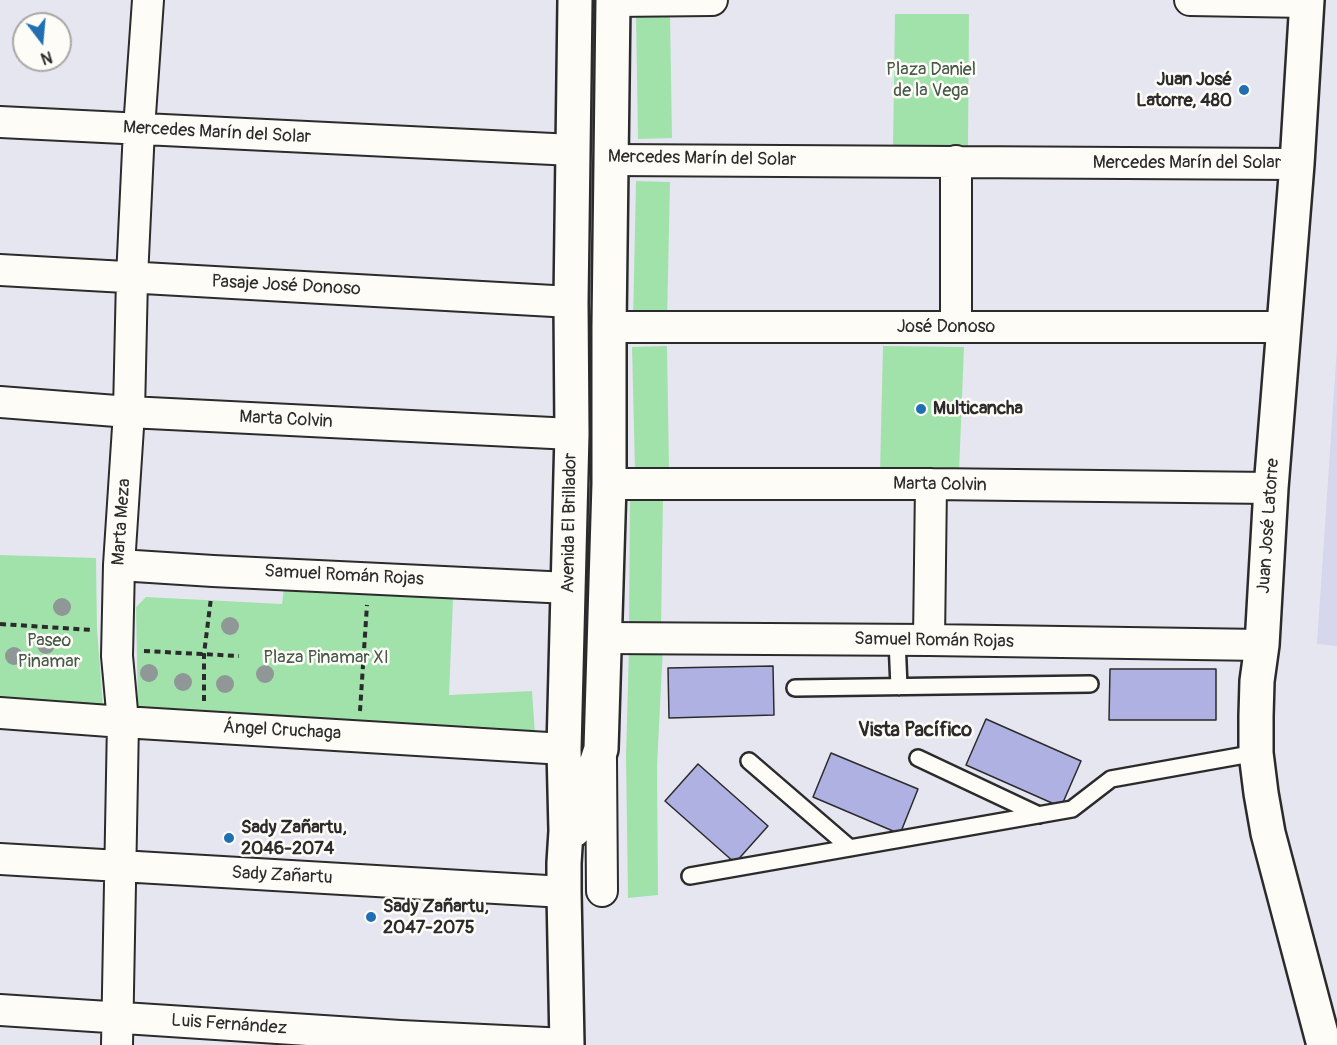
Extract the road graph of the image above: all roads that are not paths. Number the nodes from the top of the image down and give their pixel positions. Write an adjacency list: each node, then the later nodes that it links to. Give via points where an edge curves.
1 (148, 0): 8 (street, Marta Meza)
2 (575, 0): 9 (street, Avenida El Brillador)
3 (712, 0): 5 (street)
4 (1190, 0): 6 (street)
5 (613, 1): 10 (street, Avenida El Brillador)
6 (1307, 1): 12 (street, Juan José Latorre)
7 (0, 122): 8 (street, Mercedes Marín del Solar)
8 (139, 129): 9 (street, Mercedes Marín del Solar); 14 (street, Marta Meza)
9 (573, 150): 10 (street, Mercedes Marín del Solar); 15 (street, Avenida El Brillador)
10 (611, 160): 11 (street, Mercedes Marín del Solar); 17 (street, Avenida El Brillador)
11 (956, 162): 12 (street, Mercedes Marín del Solar); 16 (street)
12 (1297, 164): 18 (street, Juan José Latorre)
13 (0, 270): 14 (street, Pasaje José Donoso)
14 (132, 278): 15 (street, Pasaje José Donoso); 20 (street, Marta Meza)
15 (572, 302): 21 (street, Avenida El Brillador)
16 (956, 326): 17 (street, José Donoso); 18 (street, José Donoso)
17 (609, 327): 22 (street, Avenida El Brillador)
18 (1284, 327): 24 (street, Juan José Latorre)
19 (0, 402): 20 (street, Marta Colvin)
20 (129, 412): 21 (street, Marta Colvin); 25 (street, Marta Meza)
21 (572, 434): 26 (street, Avenida El Brillador)
22 (609, 484): 23 (street, Marta Colvin); 27 (street, Avenida El Brillador)
23 (931, 484): 24 (street, Marta Colvin); 29 (street)
24 (1271, 488): 30 (street, Juan José Latorre)
25 (119, 565): 26 (street, Samuel Román Rojas); 35 (street, Marta Meza, via 117,644)
26 (569, 588): 36 (street, Avenida El Brillador)
27 (605, 638): 28 (street, Samuel Román Rojas); 37 (street, Avenida El Brillador)
28 (897, 640): 29 (street, Samuel Román Rojas); 32 (lane)
29 (929, 640): 30 (street, Samuel Román Rojas)
30 (1262, 645): 38 (street, Juan José Latorre)
31 (1090, 684): 32 (lane)
32 (898, 687): 33 (lane)
33 (795, 688)
34 (0, 713): 35 (street, Ángel Cruchaga)
35 (123, 722): 36 (street, Ángel Cruchaga); 44 (street, Marta Meza)
36 (564, 749): 46 (street, Avenida El Brillador)
37 (601, 749): 46 (street); 47 (street, Avenida El Brillador)
38 (1256, 753): 41 (lane, via 1111,779 1072,809); 53 (street, Juan José Latorre, via 1268,833)
39 (918, 758): 41 (lane)
40 (749, 761): 42 (lane)
41 (1039, 815): 42 (lane)
42 (850, 848): 45 (lane)
43 (0, 859): 44 (street, Sady Zañartu)
44 (120, 866): 46 (street, Sady Zañartu); 49 (street, Marta Meza)
45 (690, 876)
46 (564, 878): 52 (street, Avenida El Brillador)
47 (602, 891)
48 (0, 1010): 49 (street, Luis Fernández)
49 (117, 1031): 50 (street, Luis Fernández)
50 (267, 1036): 51 (street, Luis Fernández)
51 (400, 1041): 52 (street, Luis Fernández)
52 (567, 1045)
53 (1324, 1045)

